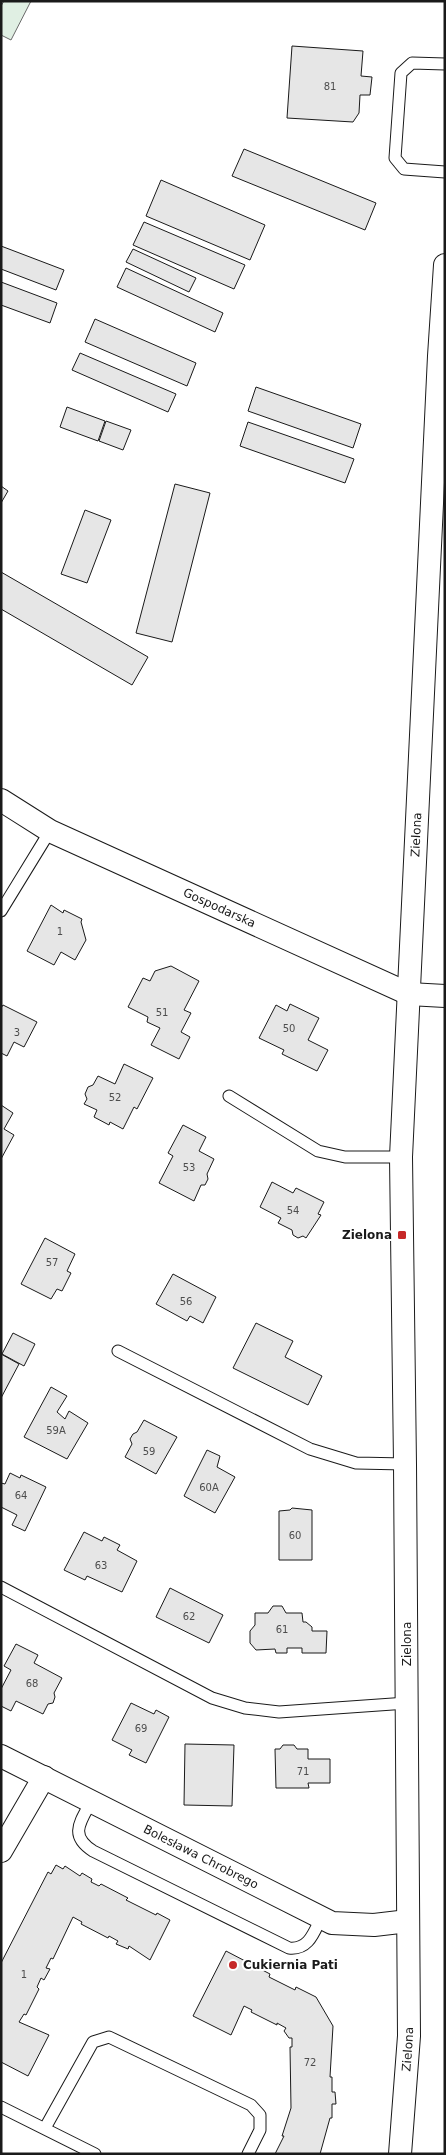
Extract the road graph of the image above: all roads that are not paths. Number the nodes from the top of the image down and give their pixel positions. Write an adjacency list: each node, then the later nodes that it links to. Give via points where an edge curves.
1 (445, 64): 2 (lane, via 412,63 401,73 395,158 404,169)
2 (445, 172)
3 (445, 265): 7 (street, Zielona)
4 (1, 800): 5 (street, Gospodarska)
5 (50, 831): 6 (lane); 7 (street, Gospodarska)
6 (1, 911)
7 (409, 994): 8 (street, Gospodarska); 10 (street, Zielona)
8 (445, 996)
9 (229, 1096): 10 (lane, via 318,1151 345,1157)
10 (401, 1157): 12 (street, Zielona)
11 (118, 1351): 12 (lane, via 310,1449 356,1463)
12 (405, 1464): 14 (street, Zielona)
13 (1, 1587): 14 (lane, via 212,1698 245,1708 279,1712)
14 (407, 1703): 20 (street, Zielona)
15 (1, 1756): 16 (street, Bolesława Chrobrego)
16 (44, 1777): 17 (street, Bolesława Chrobrego); 18 (street)
17 (92, 1800): 19 (street, Bolesława Chrobrego); 19 (lane, via 78,1833 84,1845 93,1851 290,1948 297,1949 306,1944)
18 (1, 1851)
19 (321, 1918): 20 (street, Bolesława Chrobrego, via 332,1923 374,1925)
20 (408, 1921): 25 (street, Zielona, via 409,2036)
21 (1, 2106): 22 (lane)
22 (45, 2128): 23 (lane); 24 (lane, via 92,2042 109,2037 251,2105 260,2115 260,2130)
23 (95, 2154)
24 (248, 2154)
25 (400, 2154)

